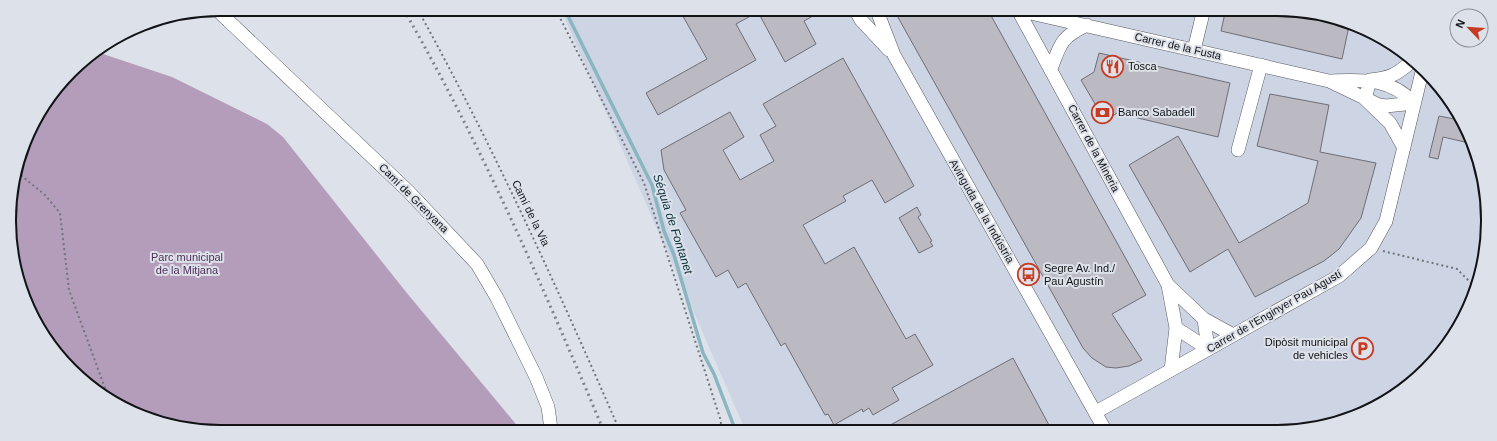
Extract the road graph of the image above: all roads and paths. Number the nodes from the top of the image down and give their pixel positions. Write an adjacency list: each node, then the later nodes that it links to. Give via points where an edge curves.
1 (223, 16): 34 (street, Camí de Grenyana, via 408,191 477,264 498,298 536,377 548,407)
2 (421, 16): 35 (path, Camí de la Via, via 527,221)
3 (559, 16): 36 (path, via 644,183)
4 (859, 16): 11 (street, Avinguda de la Indústria)
5 (879, 16): 11 (street, Avinguda de la Indústria)
6 (1021, 16): 14 (street, Carrer de la Mineria)
7 (1045, 16): 9 (street, Carrer de la Fusta)
8 (1202, 16): 10 (street)
9 (1087, 25): 10 (street, Carrer de la Fusta); 14 (street, via 1062,40)
10 (1194, 50): 13 (street, Carrer de la Fusta)
11 (894, 55): 33 (street, Avinguda de la Indústria)
12 (1408, 64): 16 (street, Carrer de la Fusta, via 1389,78)
13 (1261, 65): 17 (street, Carrer de la Fusta); 21 (street)
14 (1051, 70): 25 (street, Carrer de la Mineria)
15 (1421, 76): 19 (street, Carrer de l'Enginyer Pau Agustí)
16 (1370, 80): 17 (street, Carrer de la Fusta); 18 (street); 19 (street, Carrer de la Fusta, via 1405,93)
17 (1329, 81): 18 (street, Carrer de la Fusta)
18 (1365, 99): 19 (street, Carrer de la Fusta, via 1386,106); 20 (street, Carrer de la Fusta, via 1390,123)
19 (1414, 103): 20 (street, Carrer de l'Enginyer Pau Agustí)
20 (1404, 148): 23 (street, Carrer de l'Enginyer Pau Agustí, via 1386,221)
21 (1238, 150)
22 (21, 176): 32 (path, via 60,213 69,290)
23 (1371, 248): 24 (path, via 1457,269); 29 (street, Carrer de l'Enginyer Pau Agustí, via 1339,276)
24 (1471, 283)
25 (1168, 284): 26 (street, Carrer de la Mineria); 28 (street, Carrer de la Mineria)
26 (1190, 305): 27 (street, Carrer de la Mineria); 28 (street)
27 (1204, 319): 29 (street, Carrer de la Mineria); 30 (street)
28 (1175, 322): 30 (street); 31 (street, Carrer de la Mineria)
29 (1233, 335): 30 (street, Carrer de l'Enginyer Pau Agustí)
30 (1208, 349): 31 (street, Carrer de l'Enginyer Pau Agustí)
31 (1171, 370): 33 (street, Carrer de l'Enginyer Pau Agustí)
32 (106, 390)
33 (1096, 412): 37 (street, Avinguda de la Indústria)
34 (550, 425)
35 (617, 425)
36 (721, 425)
37 (1102, 425)

